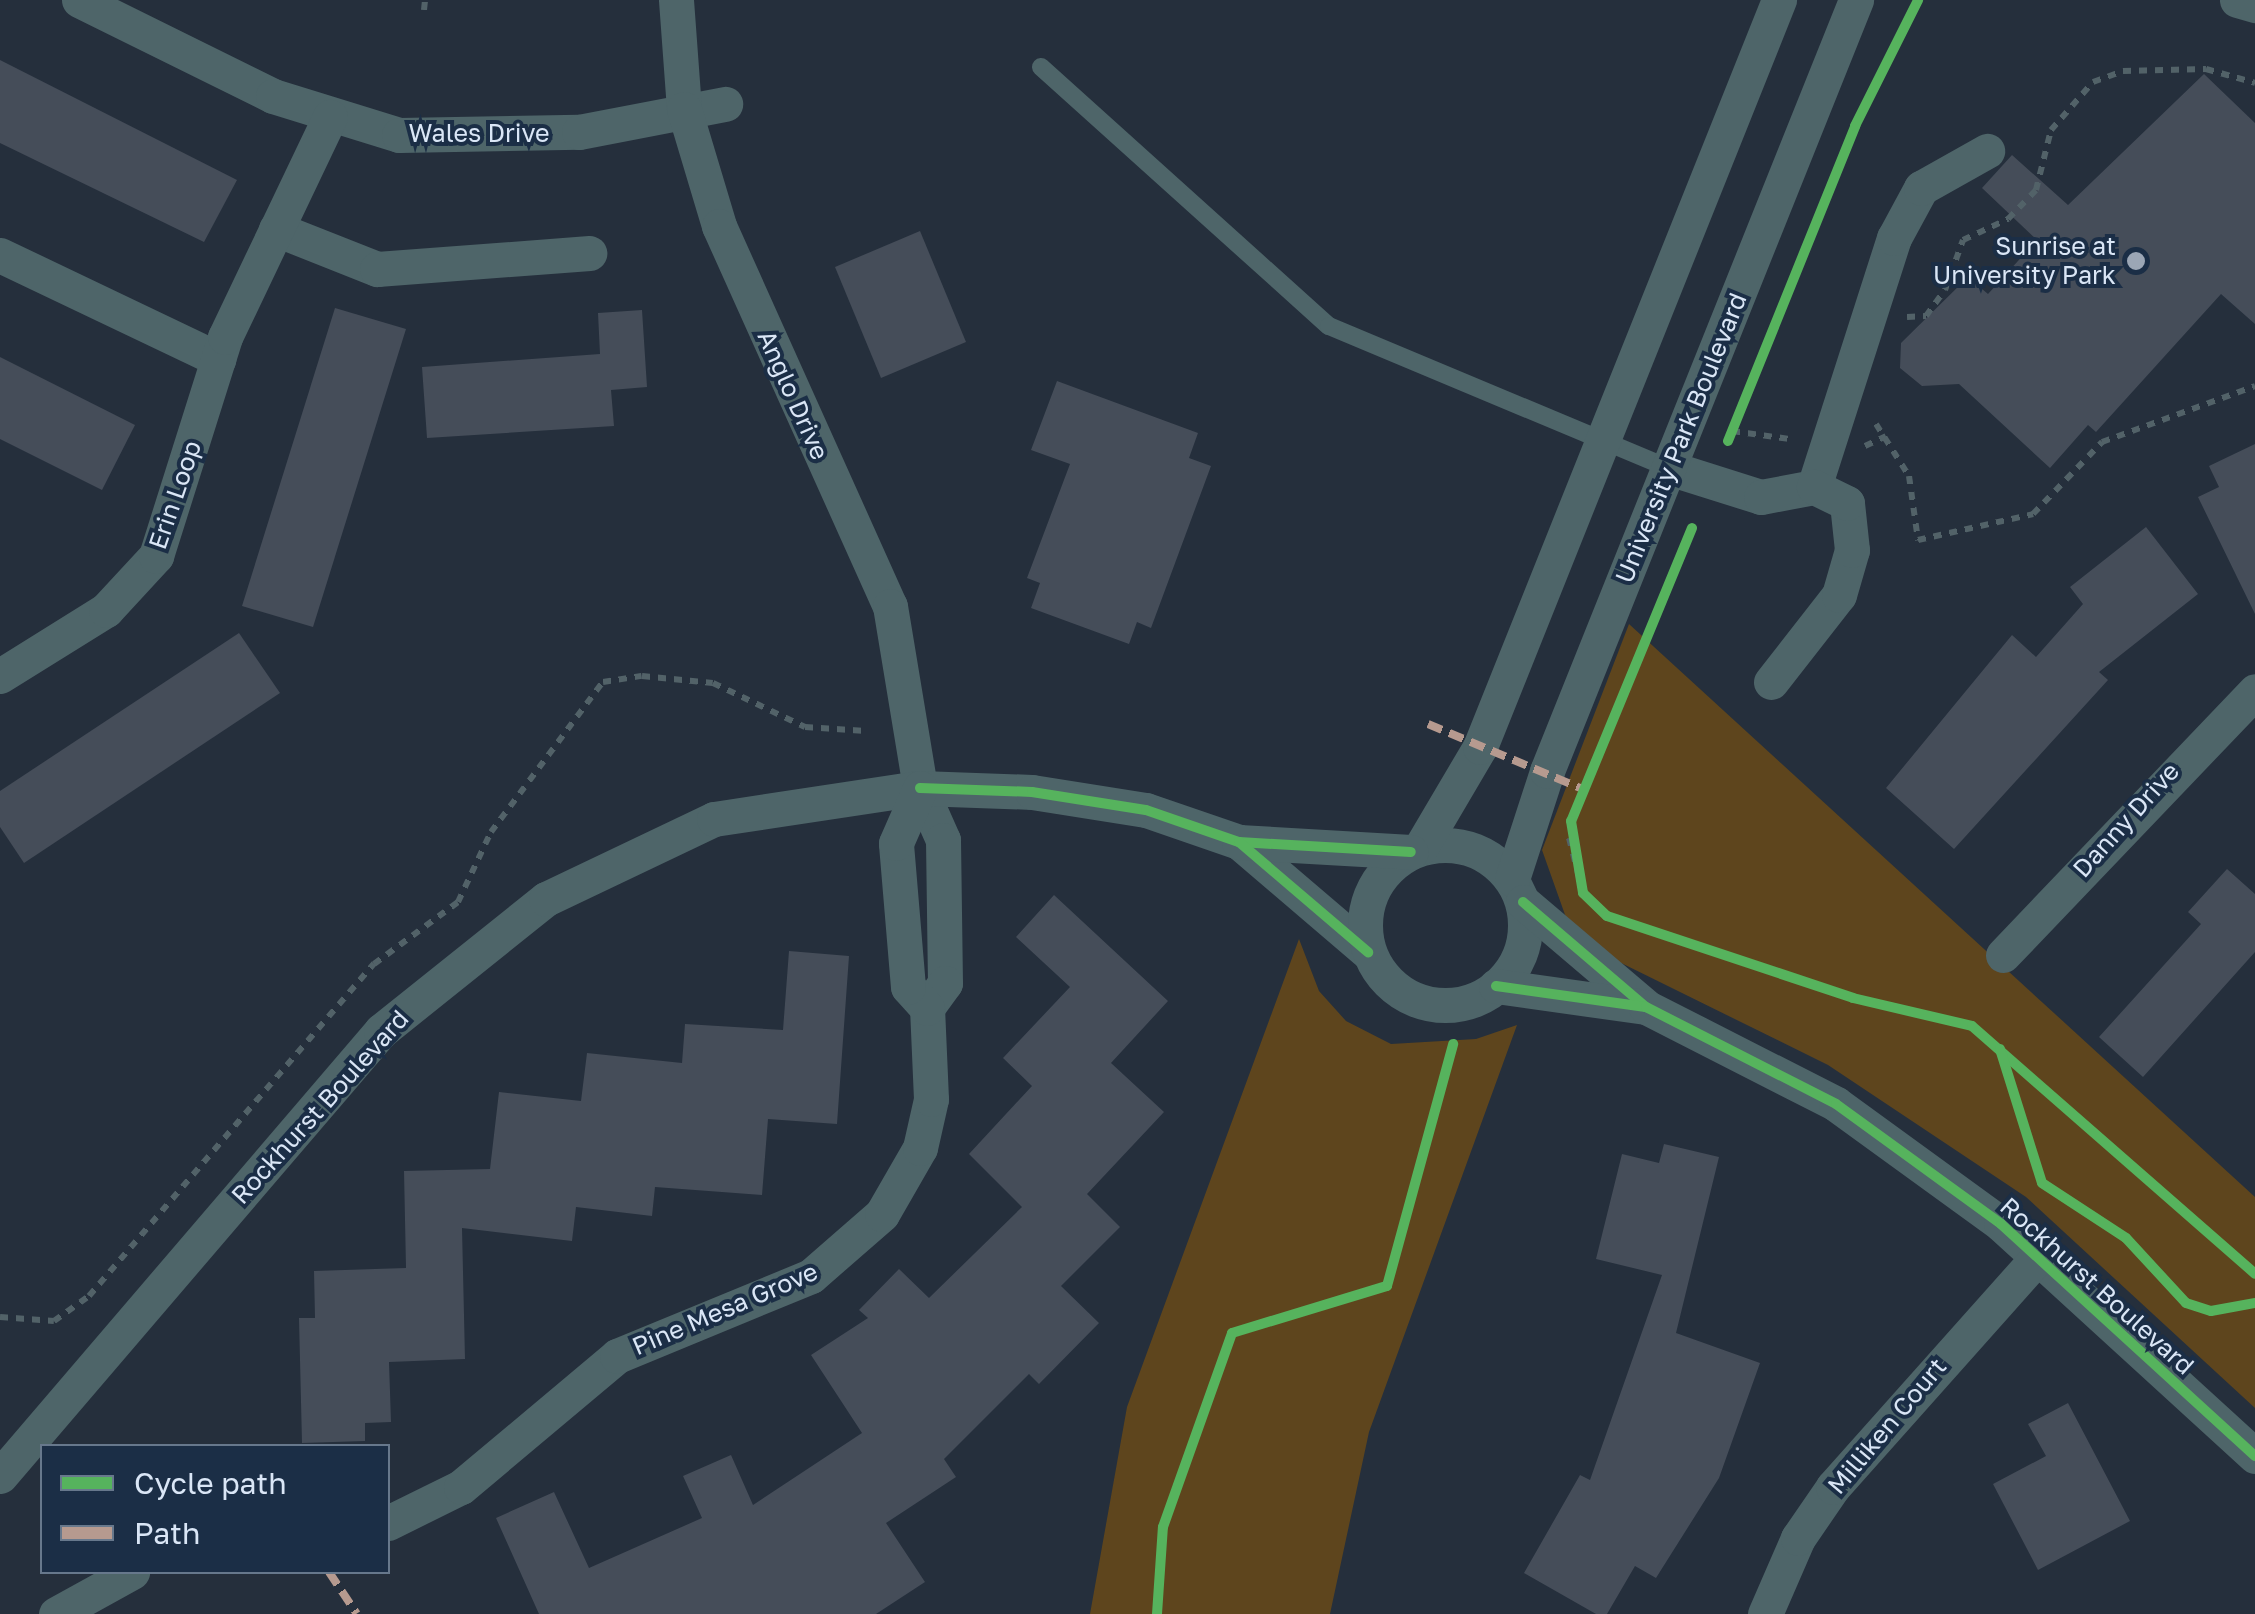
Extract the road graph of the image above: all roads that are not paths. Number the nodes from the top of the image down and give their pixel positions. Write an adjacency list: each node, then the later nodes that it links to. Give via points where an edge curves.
1 (79, 0): 10 (street, Wales Drive)
2 (676, 0): 9 (street, Anglo Drive)
3 (1779, 0): 16 (street)
4 (1856, 0): 17 (street, University Park Boulevard)
5 (2237, 0): 6 (street)
6 (2255, 5)
7 (1041, 67): 16 (lane, via 1329,326)
8 (725, 104): 9 (street, Wales Drive)
9 (684, 110): 10 (street, Wales Drive, via 579,132 460,138); 22 (street, Anglo Drive, via 719,226 890,606)
10 (330, 118): 12 (street, Erin Loop)
11 (1987, 151): 18 (street, via 1920,188 1903,221)
12 (276, 228): 13 (street, via 377,269); 15 (street, Erin Loop)
13 (589, 252)
14 (0, 255): 15 (street)
15 (218, 359): 19 (street, Erin Loop, via 172,520 146,571 106,610)
16 (1604, 439): 17 (lane); 24 (street, via 1480,747)
17 (1669, 468): 18 (street, via 1761,496); 25 (street, University Park Boulevard)
18 (1814, 487): 20 (street, via 1847,503 1852,550 1839,594)
19 (0, 676)
20 (1771, 682)
21 (2255, 691): 27 (street, Danny Drive)
22 (920, 788): 23 (street, Rockhurst Boulevard, via 1032,792 1146,810); 30 (street, Pine Mesa Grove, via 944,858 946,983); 30 (street, Pine Mesa Grove, via 896,843 908,987); 33 (street, Rockhurst Boulevard, via 714,819 546,898 458,962 381,1031)
23 (1239, 842): 24 (street, Rockhurst Boulevard); 26 (street, Rockhurst Boulevard)
24 (1416, 850): 25 (street, via 1472,848); 26 (street, via 1368,900)
25 (1518, 890): 28 (street, via 1520,955); 29 (street, Rockhurst Boulevard)
26 (1368, 952): 28 (street, via 1403,995 1430,1004 1457,1005)
27 (2003, 956)
28 (1496, 986): 29 (street, Rockhurst Boulevard)
29 (1646, 1007): 31 (street, Rockhurst Boulevard, via 1836,1104)
30 (928, 1008): 34 (street, Pine Mesa Grove, via 930,1099 920,1148 855,1244 811,1276 618,1356 462,1487)
31 (2038, 1257): 32 (street, Rockhurst Boulevard); 37 (street, Milliken Court, via 1833,1487 1798,1538)
32 (2255, 1456)
33 (0, 1476)
34 (390, 1522)
35 (128, 1574): 36 (street)
36 (56, 1614)
37 (1765, 1614)

